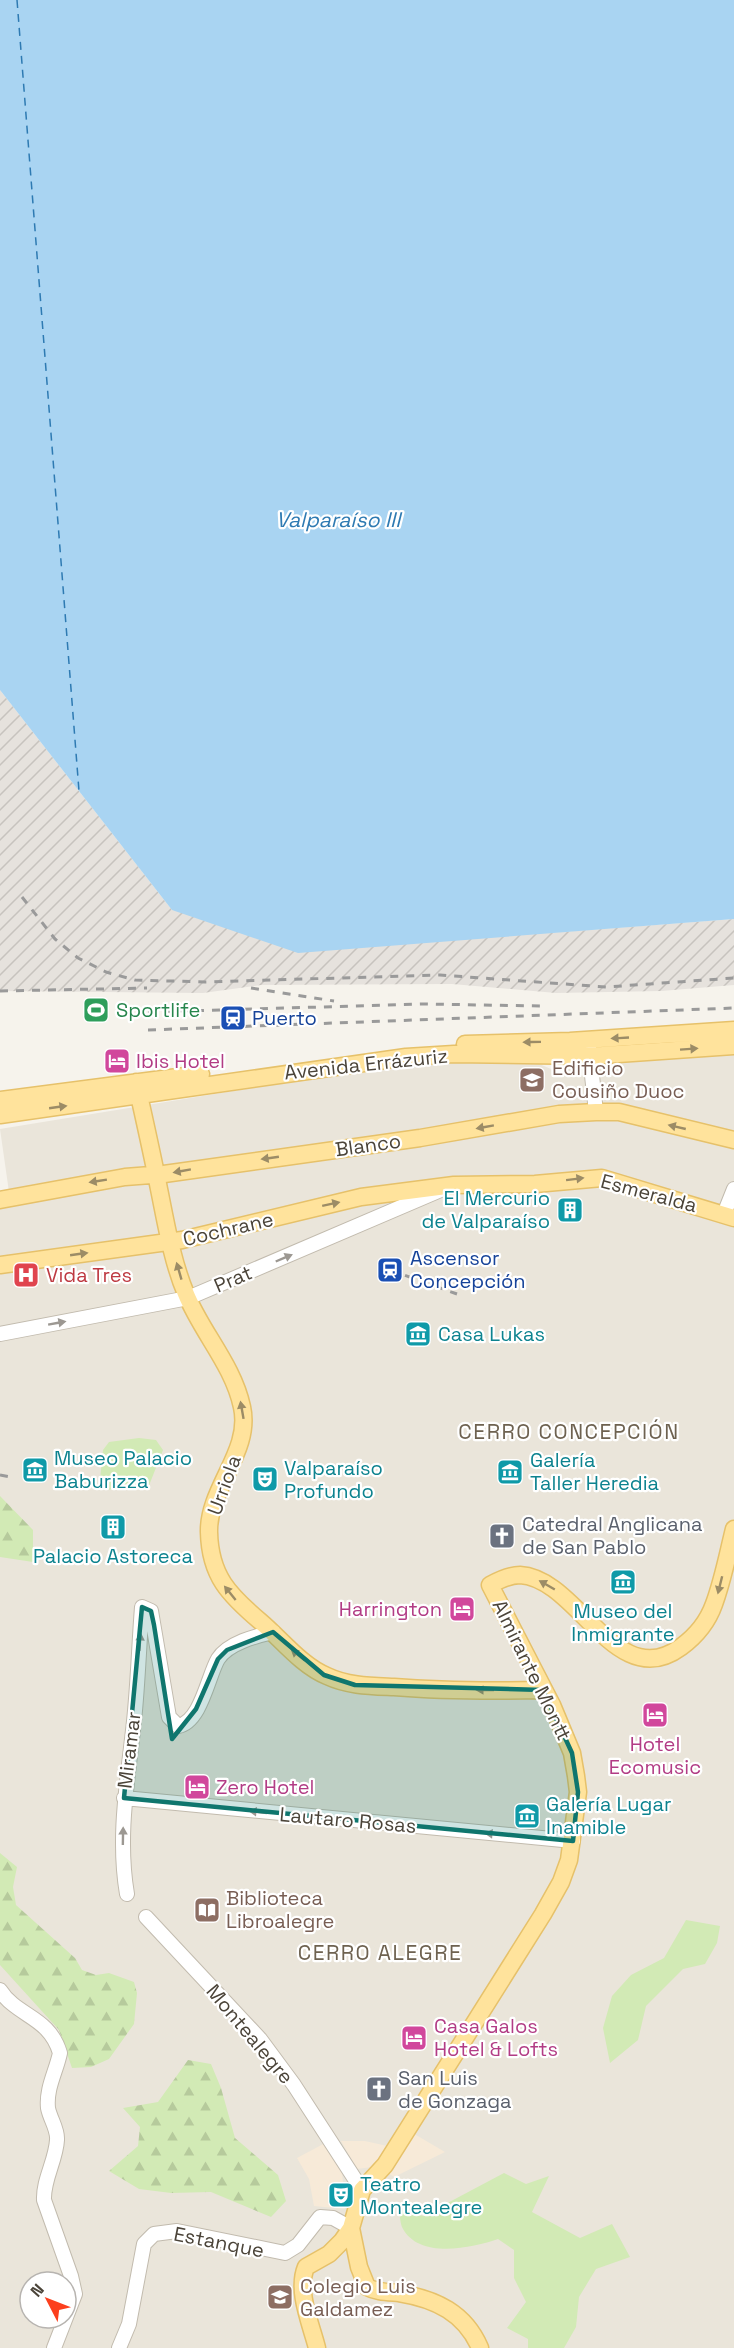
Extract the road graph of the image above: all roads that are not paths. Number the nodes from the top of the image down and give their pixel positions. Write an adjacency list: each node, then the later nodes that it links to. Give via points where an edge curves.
1 (734, 1030): 3 (main road, Avenida Errázuriz, one-way to 3)
2 (734, 1046): 3 (main road, Avenida Errázuriz, one-way to 2)
3 (590, 1048): 4 (main road, Avenida Errázuriz, via 417,1056); 6 (street)
4 (138, 1088): 5 (main road, Avenida Errázuriz); 7 (main road, Avenida Errázuriz, one-way to 4); 9 (main road, Urriola)
5 (0, 1100)
6 (596, 1112): 8 (main road, Blanco, one-way to 6, via 620,1112); 9 (main road, Blanco, one-way to 9, via 559,1114)
7 (0, 1116)
8 (734, 1140)
9 (156, 1175): 12 (main road, Blanco, one-way to 12); 14 (main road, Urriola)
10 (454, 1185): 13 (main road, Esmeralda, one-way to 13, via 602,1178); 14 (main road, Cochrane, one-way to 10, via 361,1197); 16 (street, Prat, one-way to 10)
11 (734, 1189): 13 (street)
12 (0, 1200)
13 (729, 1216)
14 (170, 1242): 15 (main road, Cochrane, one-way to 14); 16 (main road, Urriola, one-way to 14)
15 (0, 1265)
16 (188, 1298): 17 (street, Prat, one-way to 16); 19 (main road, Urriola, one-way to 16, via 231,1597 212,1554 210,1522 244,1426 243,1407 232,1377)
17 (0, 1334)
18 (734, 1529): 20 (main road, Almirante Montt, one-way to 20, via 714,1606 704,1624 674,1651 657,1658 643,1657 610,1642 557,1591 540,1580 518,1575 490,1585)
19 (273, 1632): 20 (main road, Urriola, one-way to 19, via 355,1685 324,1675); 21 (street, Miramar, one-way to 19, via 142,1606 151,1611 169,1717 178,1726 190,1718 218,1659 227,1650)
20 (543, 1690): 22 (main road, Almirante Montt, via 573,1756 578,1792)
21 (124, 1798): 22 (street, Lautaro Rosas, one-way to 21); 23 (street, Miramar, one-way to 21)
22 (573, 1842): 26 (main road, Almirante Montt, via 561,1882 543,1914 385,2165)
23 (127, 1894)
24 (146, 1917): 26 (street, Montealegre, via 260,2039)
25 (0, 1990): 28 (street, via 7,2001 46,2028 60,2053 49,2089 48,2110 57,2137 44,2200 75,2294)
26 (362, 2190): 27 (main road, Almirante Montt)
27 (351, 2229): 29 (street, Estanque, via 333,2218 320,2217 298,2245 285,2253 177,2231 154,2234 144,2244 129,2324); 30 (main road, via 335,2248 310,2263 304,2273 304,2294); 31 (main road, via 367,2287 447,2308 463,2319)
28 (54, 2348)
29 (119, 2348)
30 (317, 2348)
31 (480, 2348)

